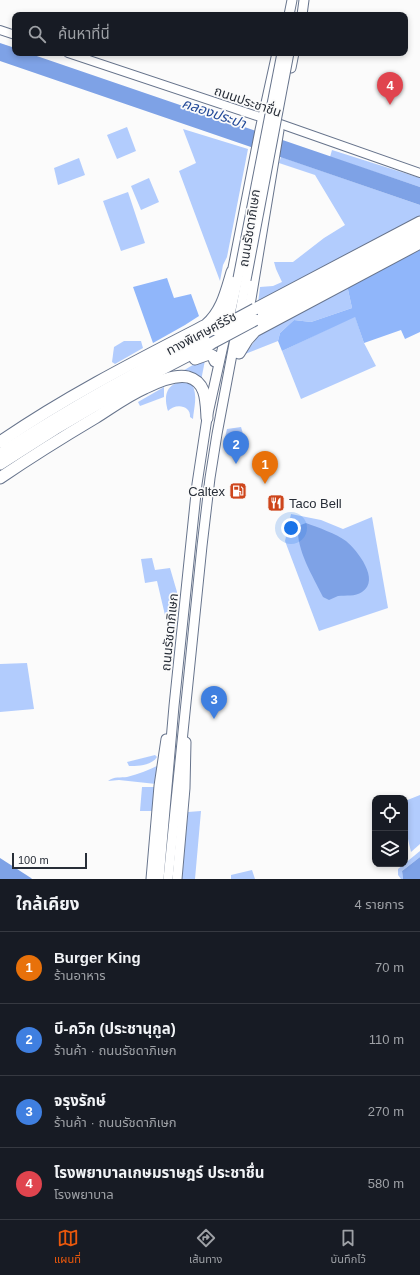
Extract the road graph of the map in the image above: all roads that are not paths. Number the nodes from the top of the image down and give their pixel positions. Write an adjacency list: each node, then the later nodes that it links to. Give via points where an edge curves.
1 (287, 0): 5 (main road)
2 (292, 0): 6 (main road)
3 (299, 0): 7 (main road)
4 (304, 0): 8 (main road)
5 (285, 12)
6 (290, 12)
7 (297, 12)
8 (302, 12)
9 (0, 30): 10 (main road)
10 (12, 34)
11 (77, 56): 16 (main road, ถนนประชาชื่น)
12 (276, 56): 16 (main road, ถนนรัชดาภิเษก)
13 (281, 56): 24 (main road, ถนนรัชดาภิเษก, bridge)
14 (288, 56): 24 (main road, ถนนรัชดาภิเษก, bridge)
15 (293, 56): 17 (main road, ถนนรัชดาภิเษก)
16 (263, 118): 17 (main road, ถนนประชาชื่น); 19 (main road, ถนนรัชดาภิเษก)
17 (280, 124): 18 (main road, ถนนประชาชื่น); 20 (main road, ถนนรัชดาภิเษก)
18 (420, 173)
19 (249, 186): 20 (main road, via 258,178 265,180); 24 (main road, ถนนรัชดาภิเษก)
20 (269, 188): 25 (main road, ถนนรัชดาภิเษก)
21 (420, 222): 32 (highway, ทางพิเศษศรีรัช, bridge, via 107,388)
22 (420, 232): 33 (highway, ทางพิเศษศรีรัช, bridge, via 120,391)
23 (420, 243): 25 (highway, via 255,331)
24 (239, 277): 26 (main road, ถนนรัชดาภิเษก); 28 (main road, ถนนรัชดาภิเษก); 29 (main road, ถนนรัชดาภิเษก); 31 (highway, via 214,318 206,325 91,386)
25 (239, 353): 29 (main road, ถนนรัชดาภิเษก, via 230,388)
26 (215, 361): 27 (highway, via 211,354 206,354 170,371); 28 (main road, ถนนรัชดาภิเษก)
27 (144, 388): 30 (highway, via 174,377 188,377 203,388); 34 (highway)
28 (214, 388): 30 (main road, ถนนรัชดาภิเษก)
29 (222, 406): 35 (main road, ถนนรัชดาภิเษก, via 206,508)
30 (207, 418): 36 (main road, ถนนรัชดาภิเษก, via 196,492)
31 (0, 442)
32 (0, 454)
33 (0, 464)
34 (0, 478)
35 (187, 690): 37 (main road, ถนนรัชดาภิเษก); 41 (main road, via 185,788)
36 (174, 712): 37 (main road, ถนนรัชดาภิเษก); 38 (main road, via 163,758)
37 (167, 840): 39 (main road, ถนนรัชดาภิเษก); 40 (main road, ถนนรัชดาภิเษก)
38 (150, 879)
39 (160, 879)
40 (168, 879)
41 (177, 879)

